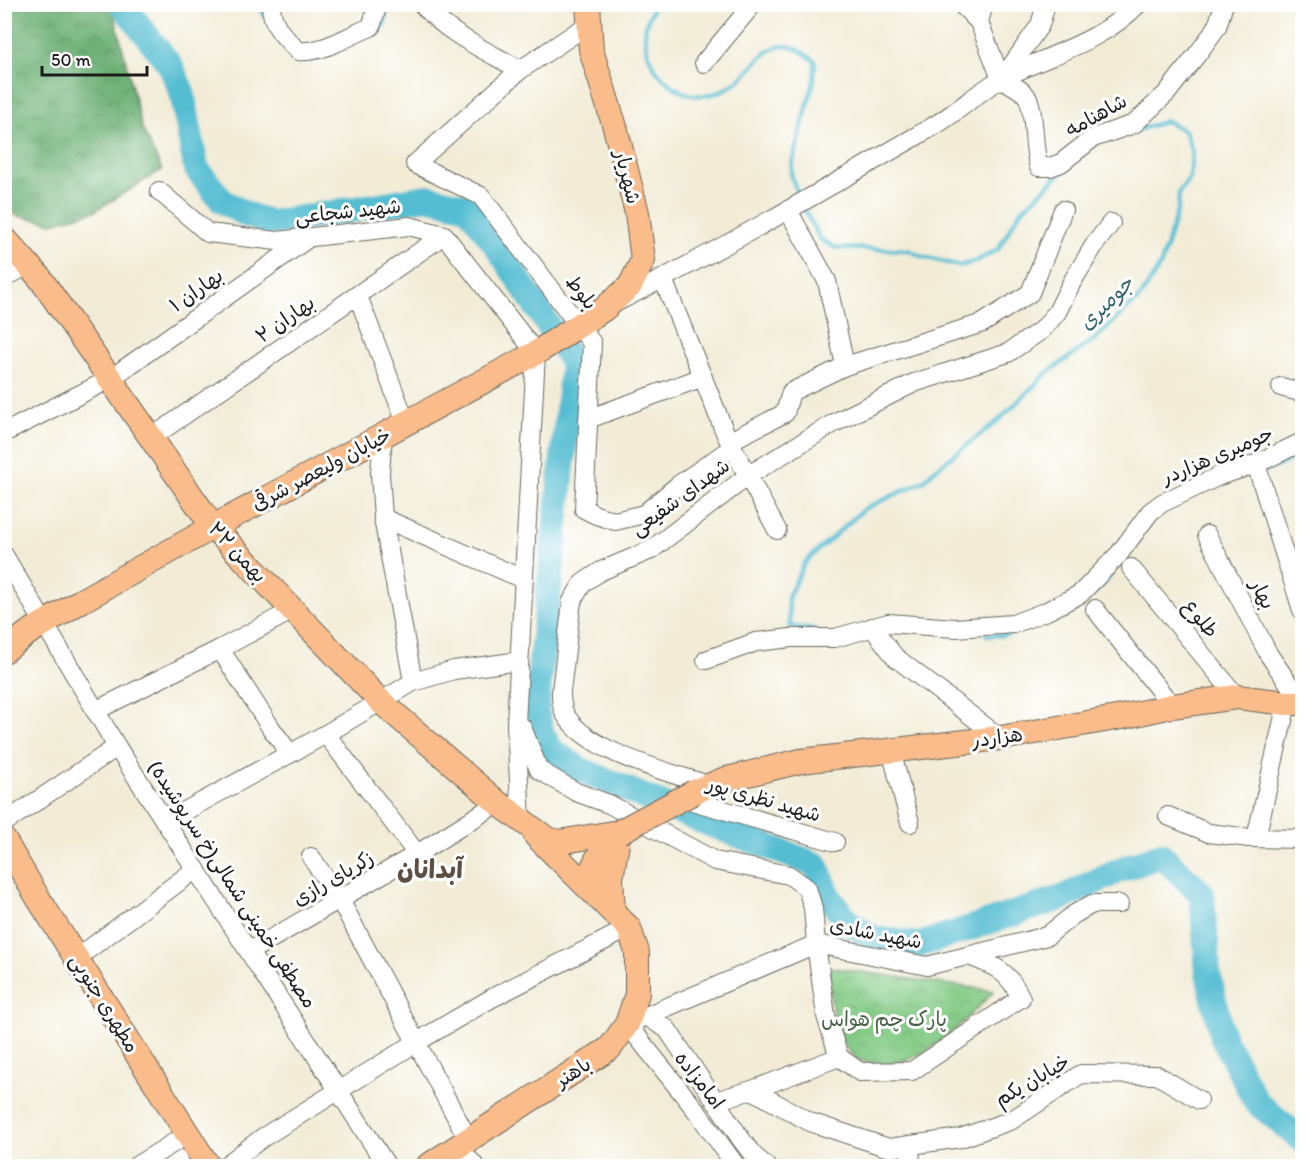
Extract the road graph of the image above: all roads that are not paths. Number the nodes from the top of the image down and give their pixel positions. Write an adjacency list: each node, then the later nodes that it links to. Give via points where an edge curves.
1 (271, 4): 2 (street, via 271,17 283,36 298,51 310,52 371,27)
2 (378, 4)
3 (422, 4): 12 (street, via 429,14 457,34)
4 (753, 4): 11 (street)
5 (961, 4): 9 (street)
6 (1046, 4): 13 (street, via 1040,25)
7 (1138, 4): 13 (street, via 1106,30)
8 (1224, 4): 13 (street, شاهنامه, via 1217,27 1199,52 1167,93 1134,124 1093,138 1050,167 1039,167 1035,157 1027,95)
9 (982, 13): 13 (street)
10 (588, 14): 12 (street); 25 (main road, شهریار, via 591,50 637,213 643,260 630,285)
11 (704, 63)
12 (520, 70): 26 (street, بلوط, via 415,164 481,196)
13 (1002, 79): 16 (street, via 942,121)
14 (159, 191): 19 (street, شهید شجاعی, via 208,233 277,242)
15 (1063, 210): 28 (street, via 1030,293 983,323)
16 (783, 213): 23 (street); 28 (street, via 827,281)
17 (1111, 223): 41 (street, شهدای شفیعی, via 1043,329 1008,353 914,383 834,423)
18 (444, 235): 19 (street, شهید شجاعی, via 409,226); 24 (street, بهاران ۲); 27 (street)
19 (308, 237): 30 (street, بهاران ۱)
20 (4, 238): 21 (main road, ۲۲ بهمن)
21 (28, 265): 22 (street); 30 (main road, ۲۲ بهمن)
22 (4, 278)
23 (663, 279): 25 (street); 29 (street)
24 (357, 296): 34 (street); 37 (street, بهاران ۲)
25 (604, 309): 26 (main road, شهریار)
26 (579, 325): 27 (main road, خیابان ولیعصر شرقی); 33 (street, بلوط, via 592,343)
27 (541, 350): 34 (main road, خیابان ولیعصر شرقی); 49 (street)
28 (845, 366): 39 (street, via 791,392 785,413)
29 (703, 376): 33 (street); 39 (street)
30 (110, 379): 35 (street, بهاران ۱); 37 (main road, ۲۲ بهمن)
31 (1281, 387): 32 (street)
32 (1302, 390)
33 (588, 419): 39 (street, بلوط, via 584,509 615,521 644,514)
34 (406, 423): 36 (main road, خیابان ولیعصر شرقی)
35 (4, 433)
36 (383, 435): 42 (street); 43 (main road, خیابان ولیعصر شرقی)
37 (151, 438): 43 (main road, ۲۲ بهمن)
38 (1302, 442): 40 (street, جومیری هزاردر)
39 (734, 447): 41 (street)
40 (1256, 464): 47 (street); 54 (street, جومیری هزاردر, via 1219,476 1162,503 1080,594 1047,611 1013,624 955,628 888,623)
41 (748, 475): 44 (street); 71 (street, شهدای شفیعی, via 651,550 583,583 572,601 561,691 561,705 570,721 608,749)
42 (383, 518): 49 (street); 59 (street)
43 (213, 527): 51 (main road, ۲۲ بهمن); 53 (main road, خیابان ولیعصر شرقی)
44 (777, 530)
45 (1207, 535): 62 (street, بهار)
46 (4, 555): 53 (street, مصطفی خمینی شمالی(خ سرپوشیده))
47 (1294, 555): 52 (street)
48 (1131, 568): 60 (street, طلوع)
49 (524, 579): 58 (street)
50 (1095, 609): 63 (street)
51 (293, 610): 55 (street); 61 (main road, ۲۲ بهمن)
52 (1302, 610)
53 (43, 624): 56 (main road, خیابان ولیعصر شرقی); 65 (street, مصطفی خمینی شمالی(خ سرپوشیده))
54 (873, 627): 57 (street, جومیری هزاردر, via 835,638 756,642); 67 (street, via 895,657)
55 (220, 650): 65 (street); 70 (street)
56 (4, 651)
57 (706, 660)
58 (519, 661): 59 (street, via 454,670); 64 (street)
59 (413, 682): 61 (street)
60 (1237, 697): 62 (main road, هزاردر); 63 (main road, هزاردر)
61 (381, 702): 66 (street); 72 (main road, ۲۲ بهمن)
62 (1297, 703): 79 (street)
63 (1172, 706): 67 (main road, هزاردر)
64 (516, 708): 74 (street); 91 (street, via 539,770 715,861 789,875 807,888)
65 (95, 711): 68 (street, مصطفی خمینی شمالی(خ سرپوشیده))
66 (326, 734): 70 (street); 83 (street)
67 (1000, 738): 69 (main road, هزاردر)
68 (117, 747): 75 (street, مصطفی خمینی شمالی(خ سرپوشیده)); 76 (street)
69 (891, 750): 71 (main road, هزاردر, via 801,762); 77 (street)
70 (290, 754): 75 (street)
71 (695, 792): 78 (main road, هزاردر, bridge); 82 (street, شهید نظری پور)
72 (498, 803): 74 (main road, ۲۲ بهمن); 83 (street, زکریای رازی)
73 (1168, 816): 79 (street, via 1209,833)
74 (522, 821): 78 (main road, via 547,839 559,842); 85 (main road)
75 (165, 822): 86 (street, مصطفی خمینی شمالی(خ سرپوشیده))
76 (4, 823)
77 (910, 824)
78 (619, 832): 85 (main road, via 591,853); 87 (main road, via 597,860); 90 (main road, باهنر, via 611,878)
79 (1256, 838): 80 (street)
80 (1302, 839)
81 (4, 840): 94 (main road, مطهری جنوبی)
82 (835, 842)
83 (417, 855): 88 (street, زکریای رازی)
84 (310, 857): 88 (street)
85 (561, 860): 87 (main road)
86 (196, 869): 92 (street, مصطفی خمینی شمالی(خ سرپوشیده)); 94 (street)
87 (585, 884): 90 (main road)
88 (340, 900): 92 (street, زکریای رازی); 96 (street)
89 (1119, 904): 93 (street, شهید شادی, via 1092,904 1047,936)
90 (621, 920): 95 (main road, باهنر, via 637,952); 96 (street)
91 (816, 944): 93 (street, شهید شادی, via 927,966); 95 (street, شهید شادی); 97 (street, via 826,1016)
92 (250, 951): 99 (street, مصطفی خمینی شمالی(خ سرپوشیده))
93 (969, 956): 97 (street, via 1002,970 1021,998 912,1071 860,1072)
94 (77, 958): 102 (main road, مطهری جنوبی)
95 (636, 1020): 101 (street, via 667,1029); 103 (main road, باهنر, via 610,1048); 111 (street, امامزاده)
96 (417, 1042): 99 (street); 103 (street)
97 (839, 1057): 98 (street)
98 (752, 1090): 101 (street); 104 (street, خیابان یکم, via 810,1122 889,1148)
99 (339, 1091): 107 (street, via 262,1138); 108 (street, مصطفی خمینی شمالی(خ سرپوشیده))
100 (1199, 1100): 104 (street, خیابان یکم, via 1157,1075 1081,1074 1012,1120 961,1138)
101 (715, 1101): 112 (street)
102 (188, 1134): 105 (street); 106 (main road, مطهری جنوبی)
103 (463, 1143): 109 (main road, باهنر); 110 (street)
104 (910, 1145): 113 (street)
105 (136, 1167)
106 (208, 1167)
107 (225, 1167)
108 (387, 1167)
109 (428, 1167)
110 (476, 1167)
111 (736, 1167)
112 (766, 1167)
113 (911, 1167)

